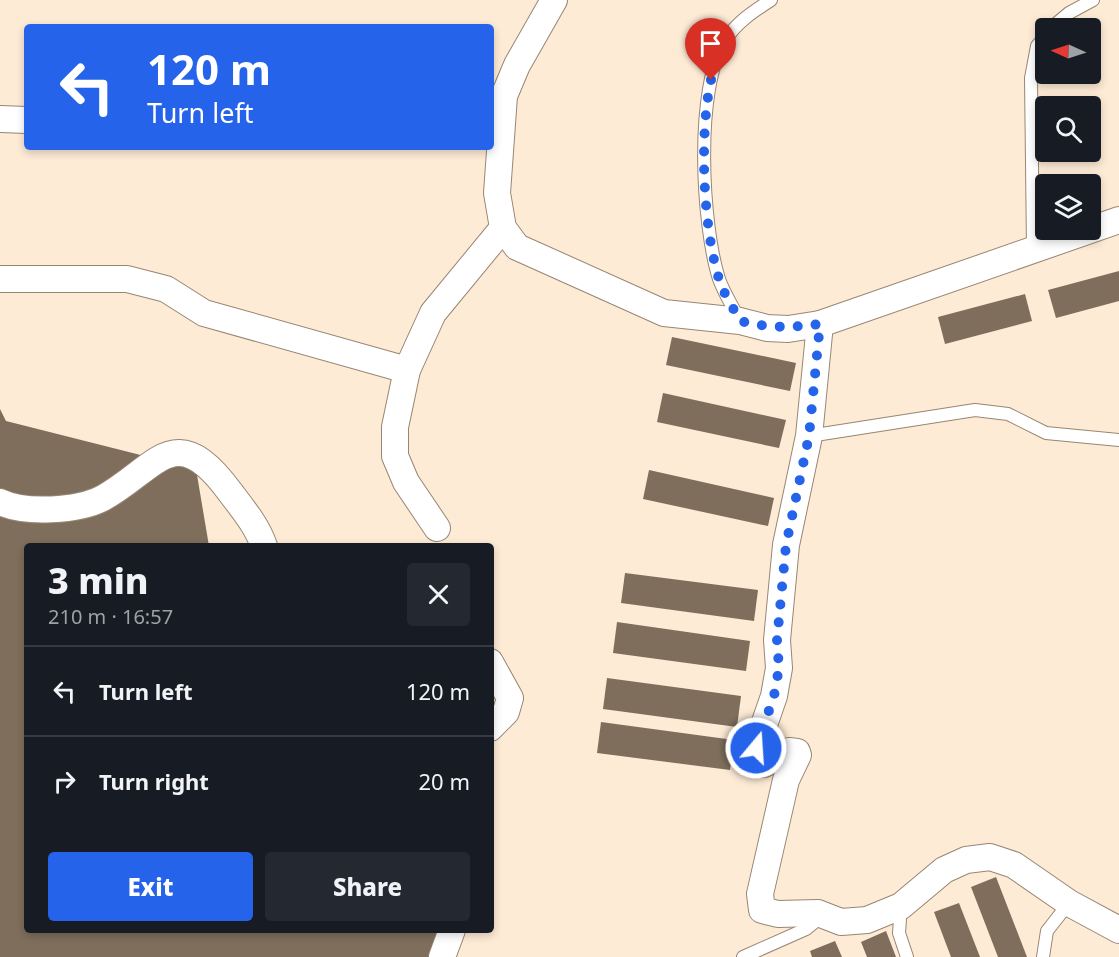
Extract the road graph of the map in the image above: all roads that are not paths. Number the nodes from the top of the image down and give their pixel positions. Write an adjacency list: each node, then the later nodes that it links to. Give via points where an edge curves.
1 (554, 0): 9 (street, via 504,96 496,193)
2 (771, 0): 12 (lane, via 741,21 725,39 707,96 707,194 712,244 720,281)
3 (1092, 0): 4 (lane)
4 (1063, 18)
5 (1035, 57): 10 (lane, via 1031,78)
6 (0, 119): 7 (street)
7 (24, 120)
8 (1119, 220): 10 (street)
9 (503, 228): 12 (street, via 517,247 664,313); 14 (street, via 433,313)
10 (1033, 249): 13 (street)
11 (0, 279): 14 (street, via 146,282 166,288 204,314)
12 (740, 321): 13 (street, via 778,328)
13 (820, 324): 15 (street)
14 (407, 370): 18 (street, via 395,427 395,456 406,482)
15 (809, 436): 16 (lane, via 975,410 1008,414 1046,433); 24 (street, via 786,545 777,640 779,668 756,748 756,755 764,764 789,751 798,755 786,780 760,904 768,913)
16 (1119, 440)
17 (0, 502): 19 (street, via 22,509 63,509 102,499 155,459 186,455 201,459 221,480 260,532)
18 (437, 528)
19 (263, 543)
20 (494, 669): 21 (street, via 510,698 506,712)
21 (494, 724)
22 (1069, 903): 23 (street, via 1014,865 990,857 966,860 944,870); 25 (street); 30 (lane, via 1047,931)
23 (901, 906): 24 (street, via 855,923); 29 (lane, via 899,933)
24 (823, 915): 28 (lane, via 806,929)
25 (1119, 930)
26 (451, 933): 27 (street)
27 (442, 957)
28 (742, 957)
29 (907, 957)
30 (1043, 957)

